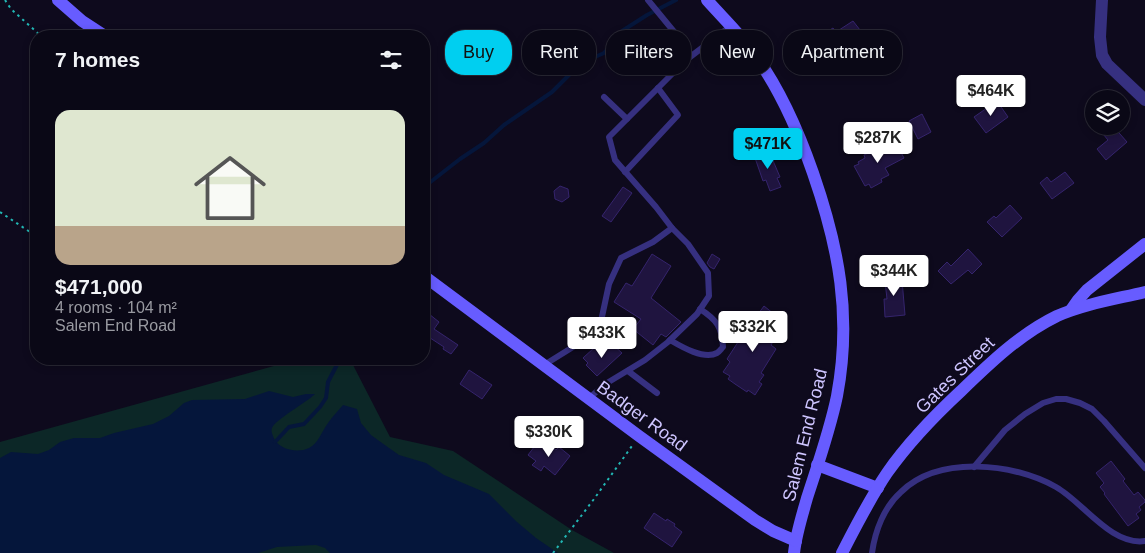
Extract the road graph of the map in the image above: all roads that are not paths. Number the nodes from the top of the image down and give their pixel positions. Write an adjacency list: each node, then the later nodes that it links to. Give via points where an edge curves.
1 (58, 0): 6 (street)
2 (648, 0): 7 (lane)
3 (707, 0): 5 (street, Salem End Road)
4 (1102, 0): 12 (street, via 1102,55 1107,64)
5 (731, 26): 8 (lane); 27 (street, Salem End Road, via 768,74 792,119 820,193 837,256 843,298 842,361 835,403)
6 (96, 30)
7 (673, 30)
8 (691, 56)
9 (671, 75): 10 (lane)
10 (658, 88): 13 (lane); 14 (lane, via 678,115)
11 (604, 97): 13 (lane)
12 (1145, 100)
13 (627, 118): 14 (lane, via 608,136 615,160)
14 (625, 172): 15 (lane)
15 (672, 228): 19 (lane, via 708,273 709,296); 22 (lane, via 621,258 609,284 600,326 581,342)
16 (1145, 244): 20 (street, via 1082,295)
17 (430, 280): 22 (street, Badger Road)
18 (1145, 292): 20 (street, Gates Street)
19 (700, 309): 21 (lane); 21 (lane, via 714,318 723,335 723,347 716,354 704,355)
20 (1072, 310): 29 (street, Gates Street, via 1037,327 987,365 922,431)
21 (670, 340): 23 (lane)
22 (544, 364): 25 (street, Badger Road)
23 (628, 371): 24 (lane); 25 (lane)
24 (657, 393)
25 (589, 398): 31 (street, Badger Road)
26 (1144, 464): 28 (lane, via 1088,407 1056,399 1043,403 1005,430)
27 (817, 465): 29 (street); 31 (street, Salem End Road)
28 (974, 467): 30 (lane, via 995,467 1038,478 1057,487 1116,534 1131,541); 33 (lane, via 933,473 914,481 900,492 883,518)
29 (878, 488): 32 (street, Gates Street)
30 (1145, 541)
31 (795, 547)
32 (842, 552)
33 (872, 553)

